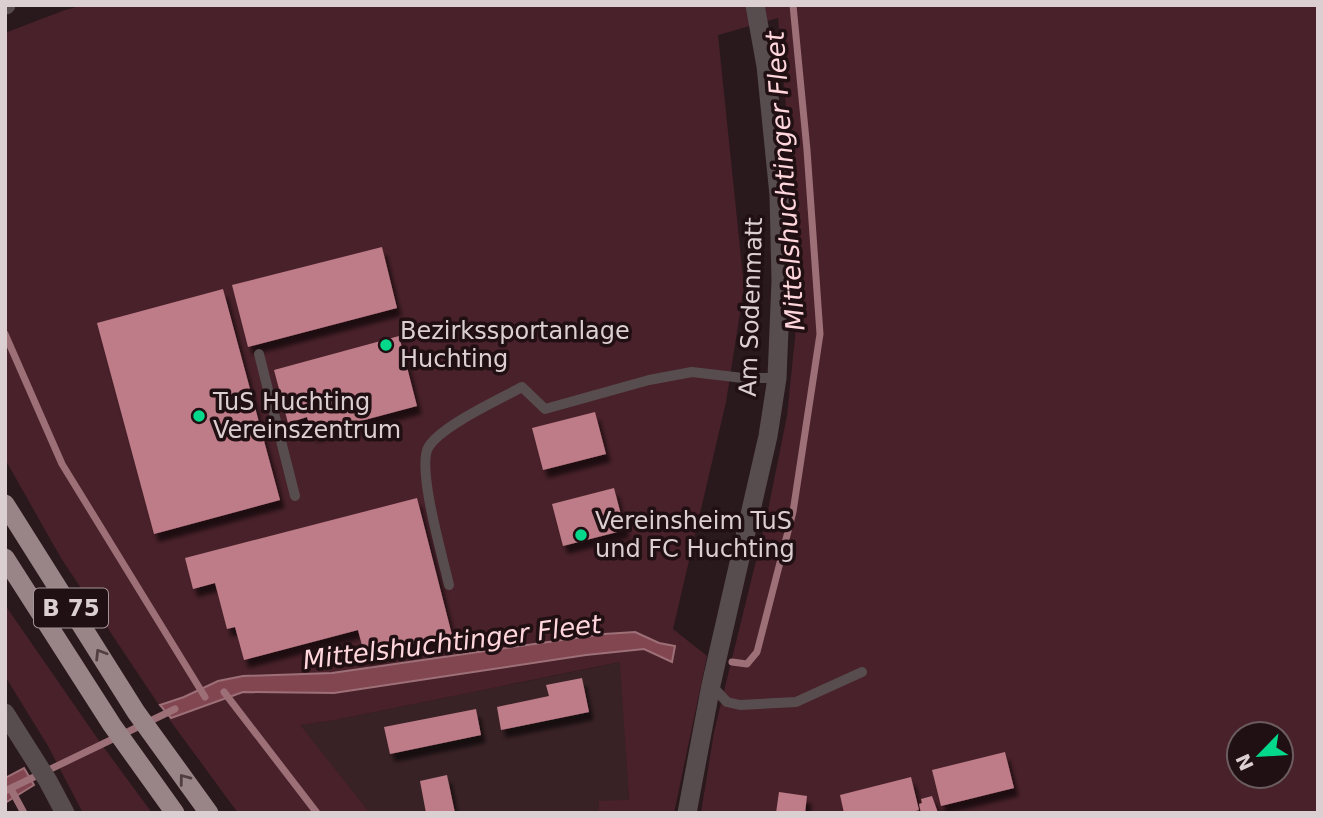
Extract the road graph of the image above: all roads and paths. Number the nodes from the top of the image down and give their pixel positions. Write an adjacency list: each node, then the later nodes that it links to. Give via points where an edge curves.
1 (755, 5): 3 (street, Am Sodenmatt, via 779,195)
2 (259, 354): 4 (lane)
3 (778, 377): 7 (lane, via 692,372 545,409 523,387 440,433 428,448 424,463); 9 (street, Am Sodenmatt)
4 (295, 496)
5 (5, 504): 13 (highway, B 75, one-way to 5, via 136,712)
6 (5, 558): 12 (highway, B 75)
7 (449, 585)
8 (862, 673): 9 (lane, via 796,702 740,705 727,702)
9 (711, 685): 14 (street, Am Sodenmatt)
10 (5, 713): 11 (street)
11 (65, 813)
12 (175, 813)
13 (209, 813)
14 (687, 813)

